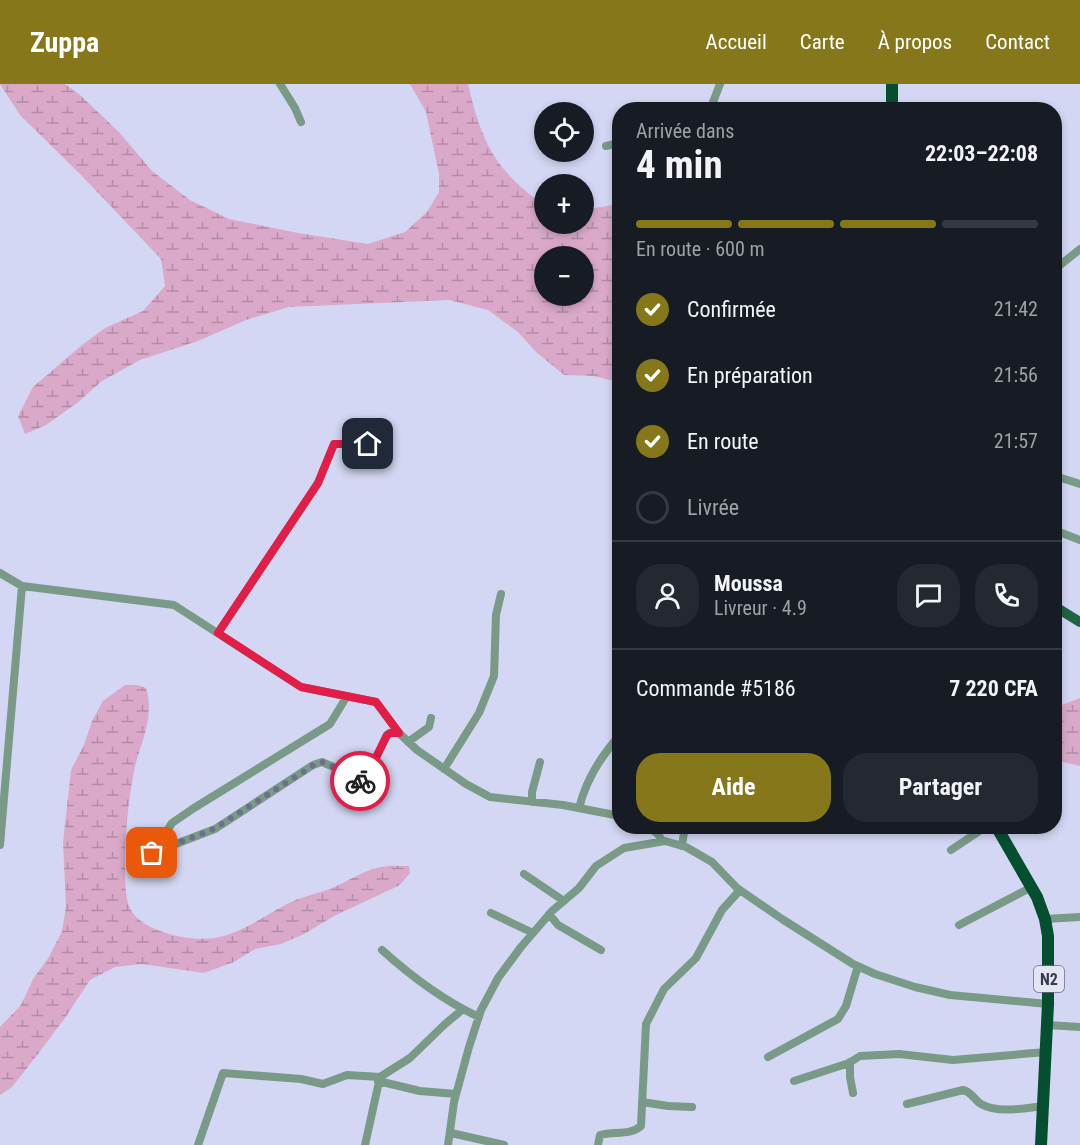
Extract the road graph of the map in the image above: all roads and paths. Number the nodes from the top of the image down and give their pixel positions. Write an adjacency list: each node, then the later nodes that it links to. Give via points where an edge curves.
1 (280, 84): 6 (street)
2 (720, 84): 4 (street)
3 (892, 84): 5 (highway)
4 (713, 102)
5 (892, 102)
6 (301, 122)
7 (612, 145): 8 (street)
8 (606, 146)
9 (1080, 249): 10 (street)
10 (1062, 264)
11 (368, 444): 21 (street, via 334,444 318,483)
12 (1062, 478): 13 (street)
13 (1080, 484)
14 (1062, 533): 15 (street)
15 (1080, 540)
16 (0, 573): 17 (street)
17 (22, 586): 21 (street, via 174,605); 38 (street)
18 (501, 594): 28 (street, via 496,615 494,676 479,713)
19 (1062, 611): 20 (main road)
20 (1080, 622)
21 (218, 633): 22 (street, via 301,687)
22 (347, 696): 24 (street, via 376,702); 32 (street, via 330,724 194,808 172,823)
23 (431, 718): 25 (street, via 429,727)
24 (399, 733): 25 (street); 41 (street, via 387,735 360,782 349,781 343,771 322,762 214,829)
25 (408, 742): 28 (street)
26 (612, 744): 30 (street, via 597,762)
27 (540, 762): 29 (street)
28 (444, 769): 29 (street, via 480,794)
29 (532, 802): 30 (street)
30 (579, 808): 31 (street)
31 (612, 814)
32 (165, 834)
33 (658, 834): 37 (street)
34 (684, 834): 39 (street)
35 (975, 834): 40 (street)
36 (1001, 834): 43 (highway, N2)
37 (665, 841): 39 (street); 45 (street, via 624,848 596,866)
38 (0, 845)
39 (682, 846): 44 (street, via 712,862)
40 (951, 850)
41 (152, 853)
42 (524, 874): 45 (street)
43 (1032, 887): 49 (highway, N2); 50 (street)
44 (740, 890): 54 (street); 67 (street, via 722,910 696,958 664,989 646,1024)
45 (564, 901): 47 (street)
46 (491, 913): 51 (street)
47 (549, 914): 51 (street); 53 (street, via 558,926)
48 (1080, 917): 49 (street)
49 (1045, 919): 55 (highway, N2, via 1050,960)
50 (959, 925)
51 (533, 933): 57 (street, via 498,978)
52 (382, 950): 56 (street, via 428,989)
53 (601, 950)
54 (858, 966): 55 (street, via 950,995); 61 (street, via 838,1019)
55 (1048, 1004): 58 (highway, N2)
56 (463, 1010): 57 (street); 63 (street, via 410,1058)
57 (479, 1017): 65 (street)
58 (1047, 1025): 59 (street); 60 (highway, N2)
59 (1080, 1027)
60 (1046, 1052): 62 (street, via 953,1060 899,1054 860,1056); 69 (highway, N2)
61 (768, 1057)
62 (850, 1062): 64 (street); 66 (street)
63 (379, 1079): 65 (street, via 420,1091); 72 (street, via 347,1075 322,1084 301,1078 223,1073); 73 (street)
64 (794, 1081)
65 (456, 1094): 71 (street)
66 (853, 1094)
67 (642, 1102): 70 (street); 76 (street, via 641,1126 637,1130 600,1135)
68 (907, 1104): 69 (street, via 963,1090 991,1108)
69 (1043, 1106): 77 (highway, N2)
70 (692, 1107)
71 (451, 1133): 74 (street); 75 (street)
72 (198, 1145)
73 (365, 1145)
74 (448, 1145)
75 (504, 1145)
76 (598, 1145)
77 (1041, 1145)

